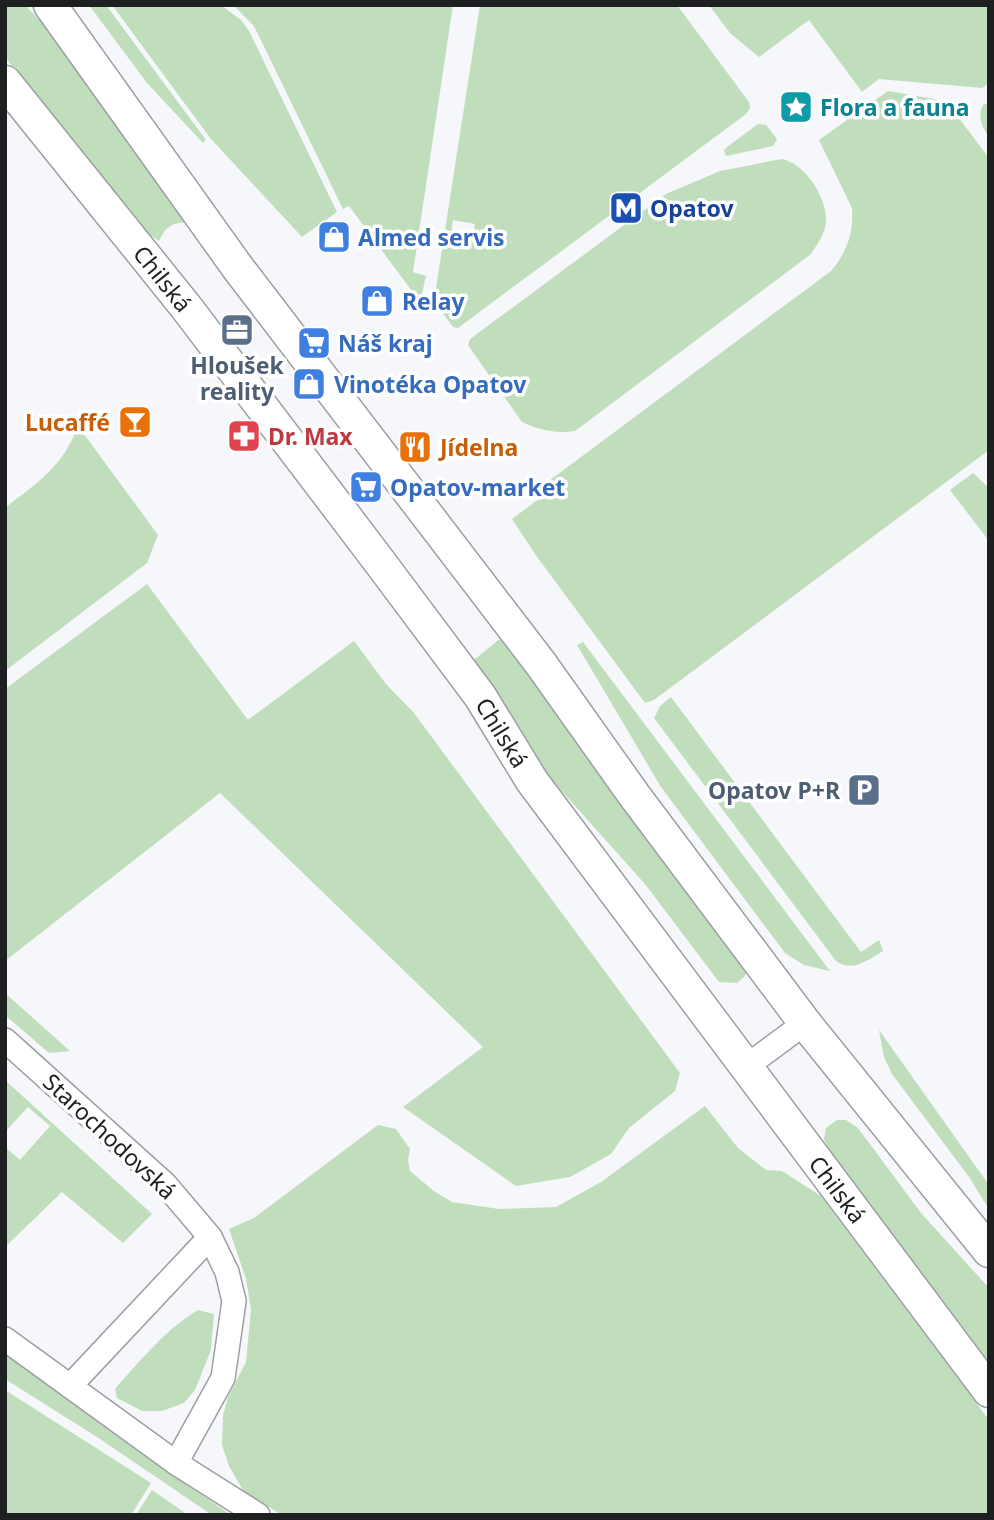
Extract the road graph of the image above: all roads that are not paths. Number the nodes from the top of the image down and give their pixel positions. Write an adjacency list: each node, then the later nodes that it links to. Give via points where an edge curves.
1 (50, 5): 3 (main road, via 238,268 541,664)
2 (5, 82): 5 (main road, Chilská, via 186,307 385,569 480,696 532,781)
3 (805, 1023): 5 (street); 7 (main road)
4 (5, 1040): 6 (street, Starochodovská, via 165,1184)
5 (747, 1066): 10 (main road, Chilská)
6 (210, 1237): 9 (street); 11 (street, Starochodovská, via 228,1272 234,1301 223,1378)
7 (989, 1251)
8 (5, 1339): 9 (street)
9 (70, 1386): 11 (street)
10 (989, 1391)
11 (176, 1462): 12 (street)
12 (258, 1515)

